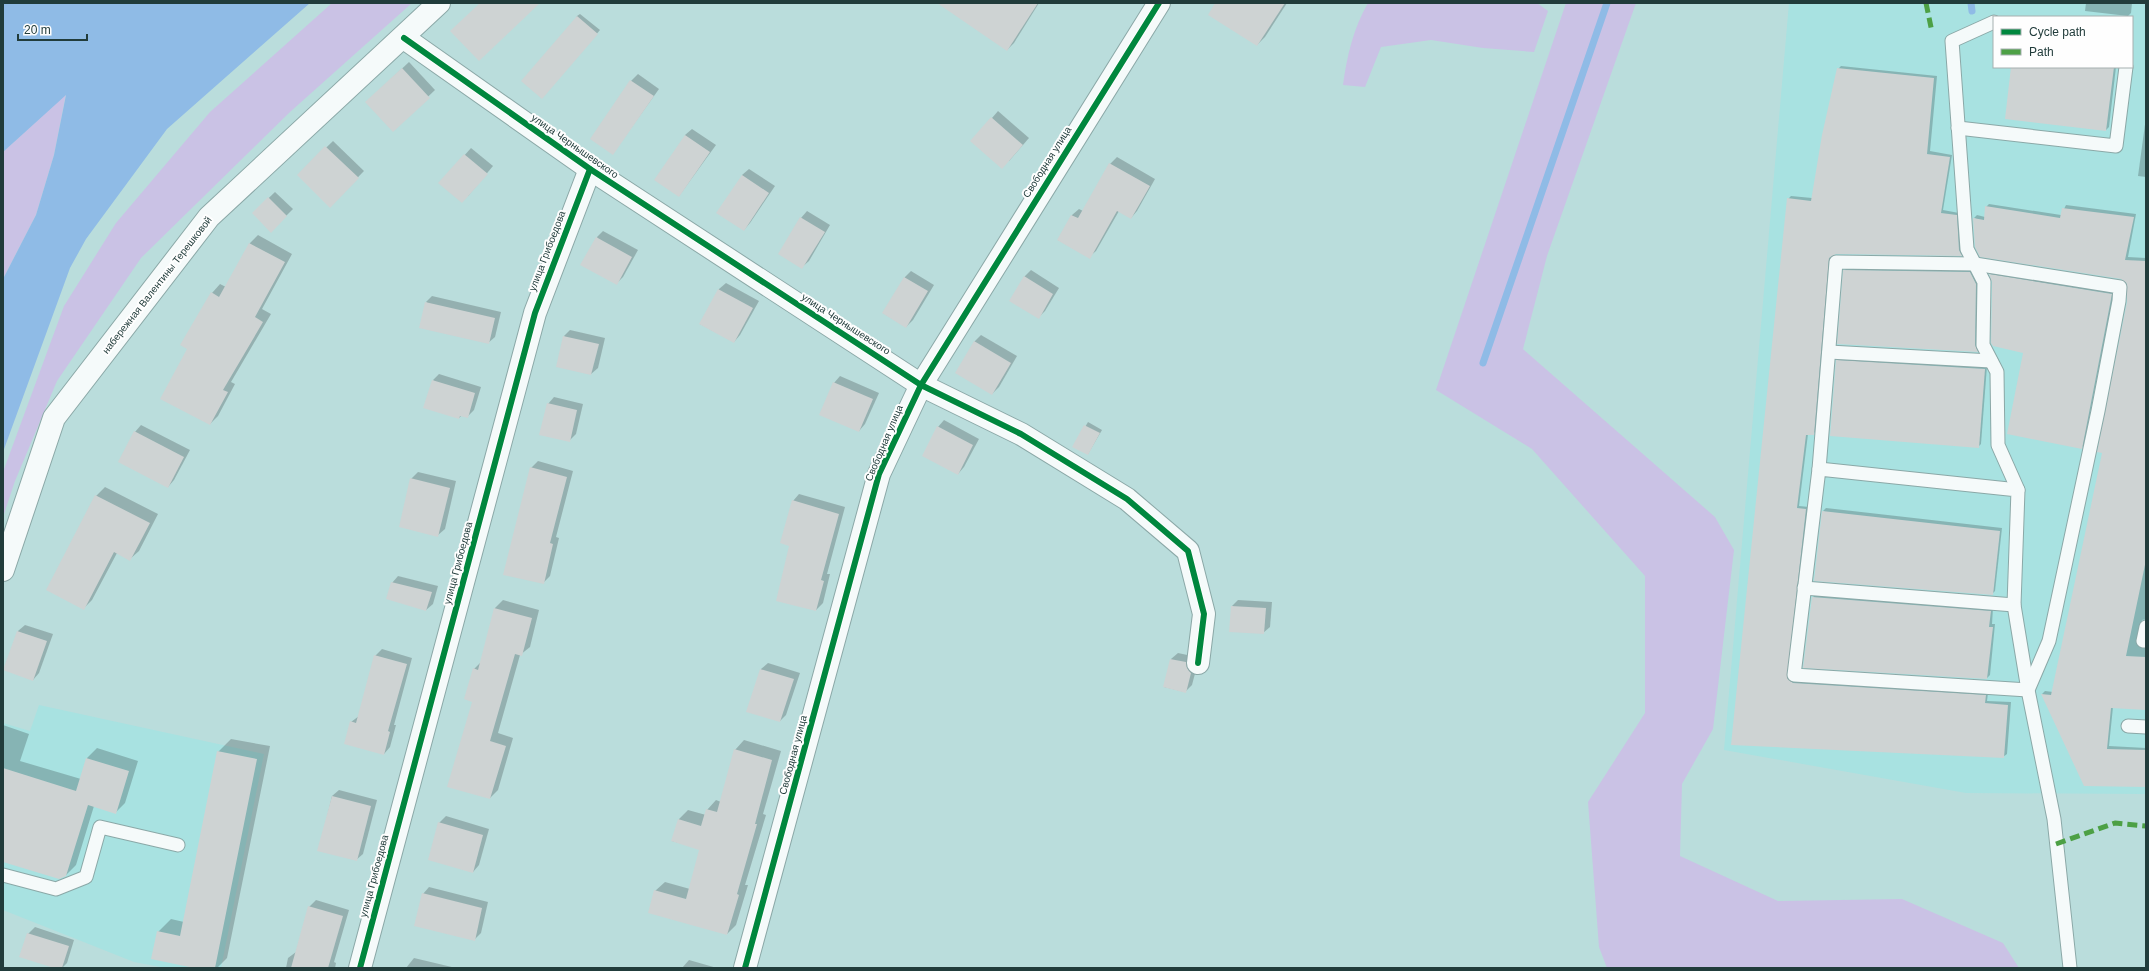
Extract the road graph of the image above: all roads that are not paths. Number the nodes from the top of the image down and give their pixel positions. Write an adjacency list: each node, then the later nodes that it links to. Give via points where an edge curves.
1 (439, 3): 4 (street, набережная Валентины Терешковой)
2 (1150, 6): 11 (street, Свободная улица)
3 (1993, 22): 6 (lane, via 1952,41)
4 (404, 38): 7 (street, улица Чернышевского); 14 (street, набережная Валентины Терешковой, via 209,217 54,418)
5 (2126, 68): 6 (lane, via 2116,146)
6 (1958, 128): 8 (lane, via 1967,250)
7 (590, 169): 11 (street, улица Чернышевского); 25 (street, улица Грибоедова, via 534,313)
8 (1975, 264): 9 (lane, via 1836,262); 10 (lane, via 1984,282 1983,345); 20 (lane, via 2120,287 2098,411 2049,640)
9 (1828, 352): 10 (lane); 12 (lane)
10 (1991, 361): 13 (lane, via 1997,372 1998,445)
11 (921, 385): 19 (street, улица Чернышевского, via 1021,434 1127,498 1188,551 1204,614); 26 (street, Свободная улица, via 879,474)
12 (1819, 469): 13 (lane); 15 (lane)
13 (2018, 490): 16 (lane)
14 (3, 570)
15 (1804, 588): 16 (lane); 20 (lane, via 1794,676)
16 (2014, 605): 20 (lane)
17 (2146, 626): 18 (lane, via 2143,641)
18 (2146, 641)
19 (1198, 663)
20 (2028, 690): 27 (lane, via 2054,819)
21 (2128, 726): 22 (lane)
22 (2146, 727)
23 (178, 845): 24 (lane, via 100,827 86,877 56,889)
24 (3, 875)
25 (360, 968)
26 (745, 968)
27 (2070, 968)

